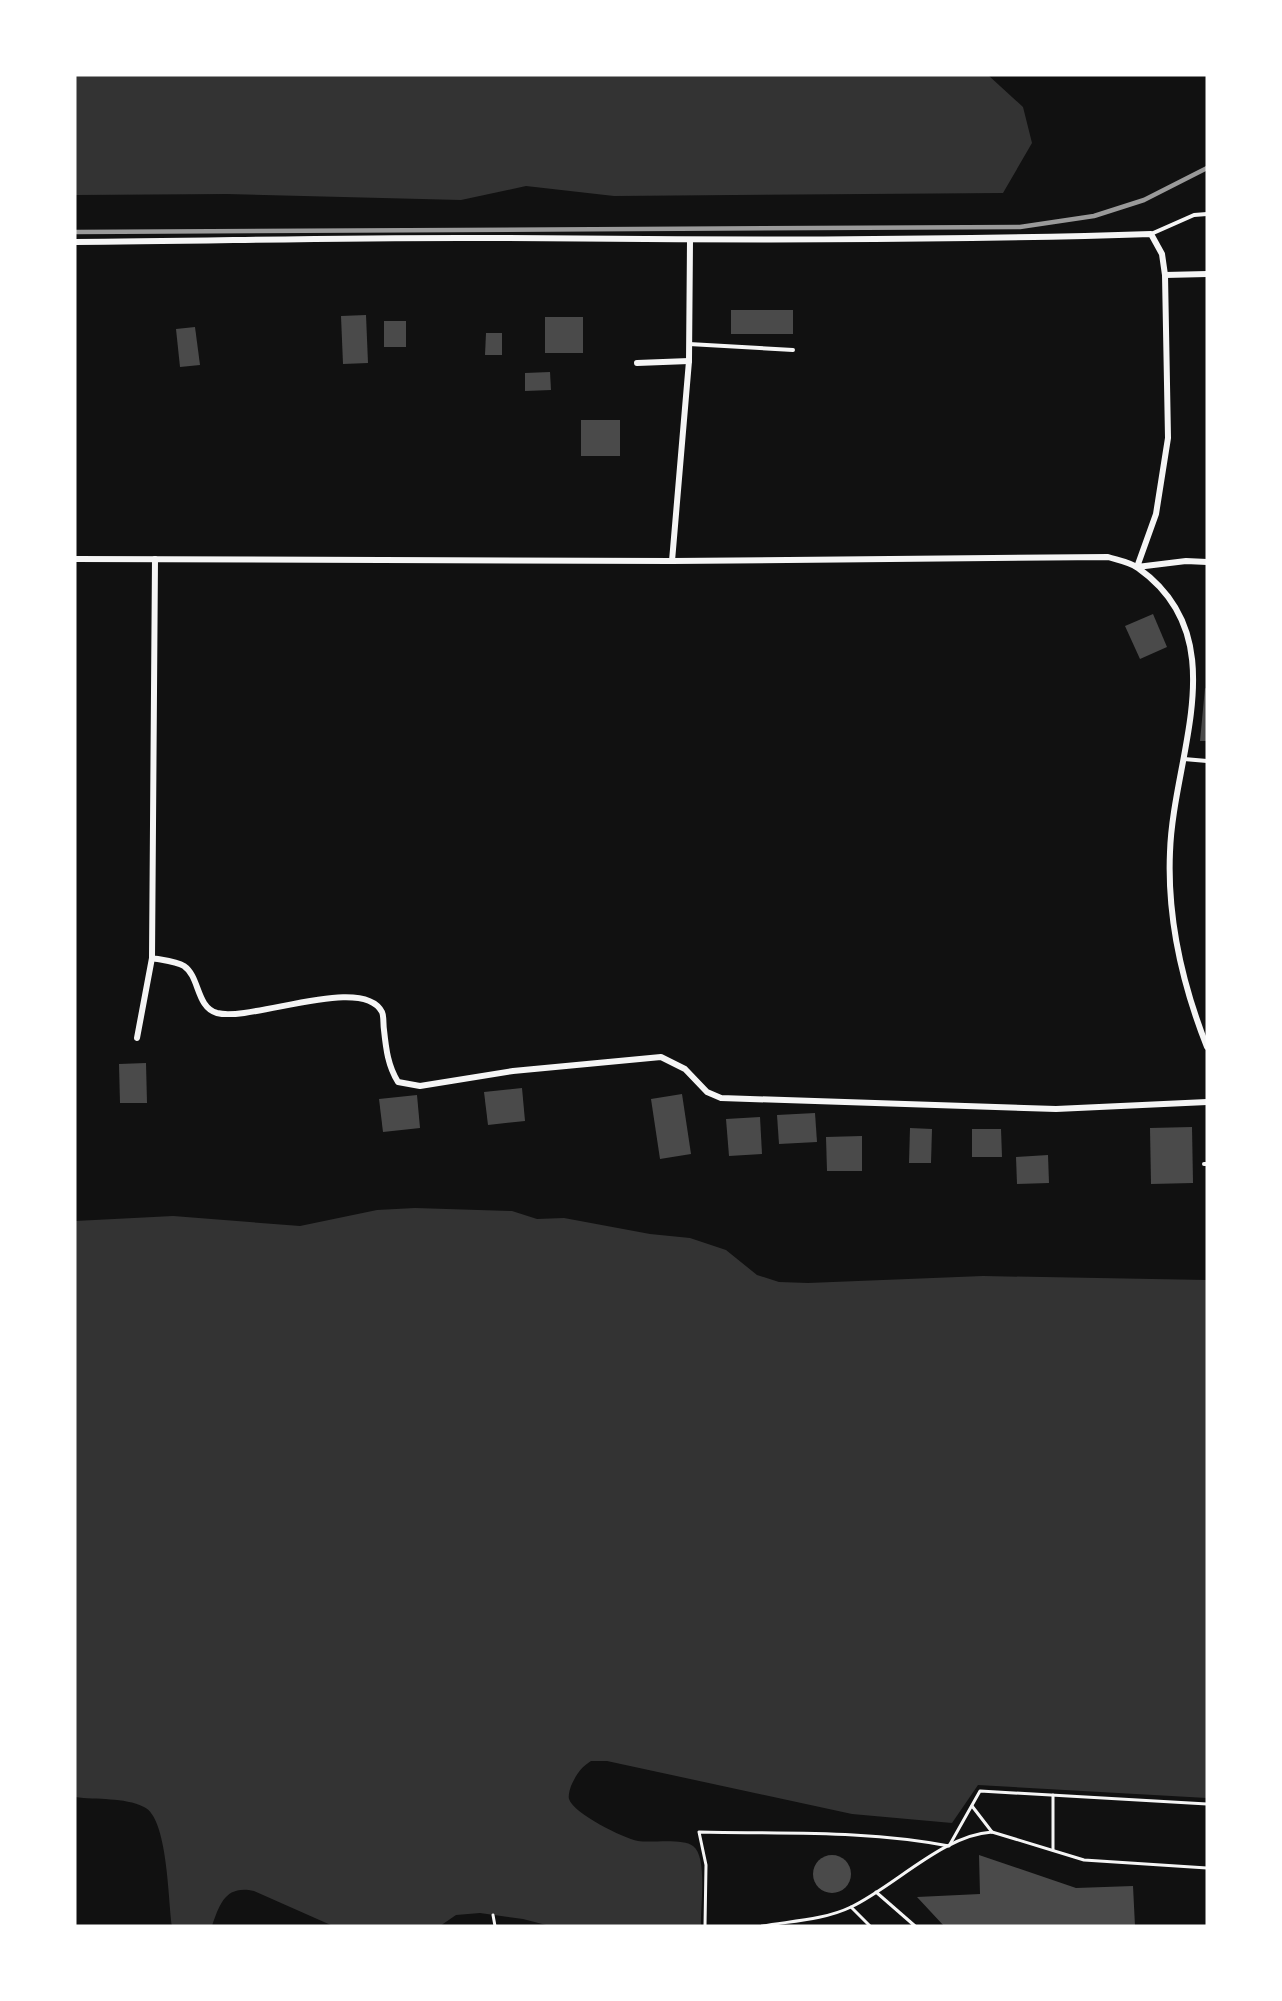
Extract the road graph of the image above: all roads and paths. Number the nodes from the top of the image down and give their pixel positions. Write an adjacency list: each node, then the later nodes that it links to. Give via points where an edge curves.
1 (1207, 214): 2 (lane, via 1194,215)
2 (1151, 234): 3 (street); 6 (street, via 1162,254)
3 (690, 241): 4 (street, via 495,238); 7 (street)
4 (75, 242)
5 (1207, 274): 6 (street)
6 (1165, 275): 15 (street, via 1168,438 1156,514)
7 (689, 344): 8 (lane); 9 (street)
8 (793, 350)
9 (689, 361): 10 (street); 13 (street)
10 (638, 363)
11 (75, 559): 12 (street)
12 (156, 559): 13 (street); 18 (street)
13 (672, 561): 15 (street, via 1108,557)
14 (1207, 562): 15 (street)
15 (1137, 567): 16 (street, via 1170,598 1189,634 1195,670)
16 (1183, 759): 17 (lane); 20 (street, via 1170,850 1170,906 1194,1014)
17 (1207, 761)
18 (152, 958): 19 (street); 21 (street, via 184,966 198,986 202,1002 216,1013 245,1013 328,998 359,998 376,1005 383,1013 390,1069 398,1082 420,1086 513,1071 661,1057 686,1069 707,1092 721,1098 1056,1109)
19 (137, 1038)
20 (1207, 1047)
21 (1207, 1102)
22 (1053, 1795): 23 (path); 24 (path, via 980,1791); 27 (path)
23 (1207, 1804)
24 (972, 1806): 25 (path); 26 (path)
25 (992, 1832): 26 (path, via 978,1833); 27 (path)
26 (949, 1846): 29 (path); 33 (path, via 885,1837 699,1832 706,1865)
27 (1053, 1851): 28 (path, via 1084,1860)
28 (1207, 1868)
29 (876, 1892): 30 (path); 36 (path)
30 (851, 1907): 34 (path); 35 (path)
31 (494, 1915): 32 (path)
32 (495, 1926)
33 (705, 1926)
34 (762, 1926)
35 (870, 1926)
36 (915, 1926)

